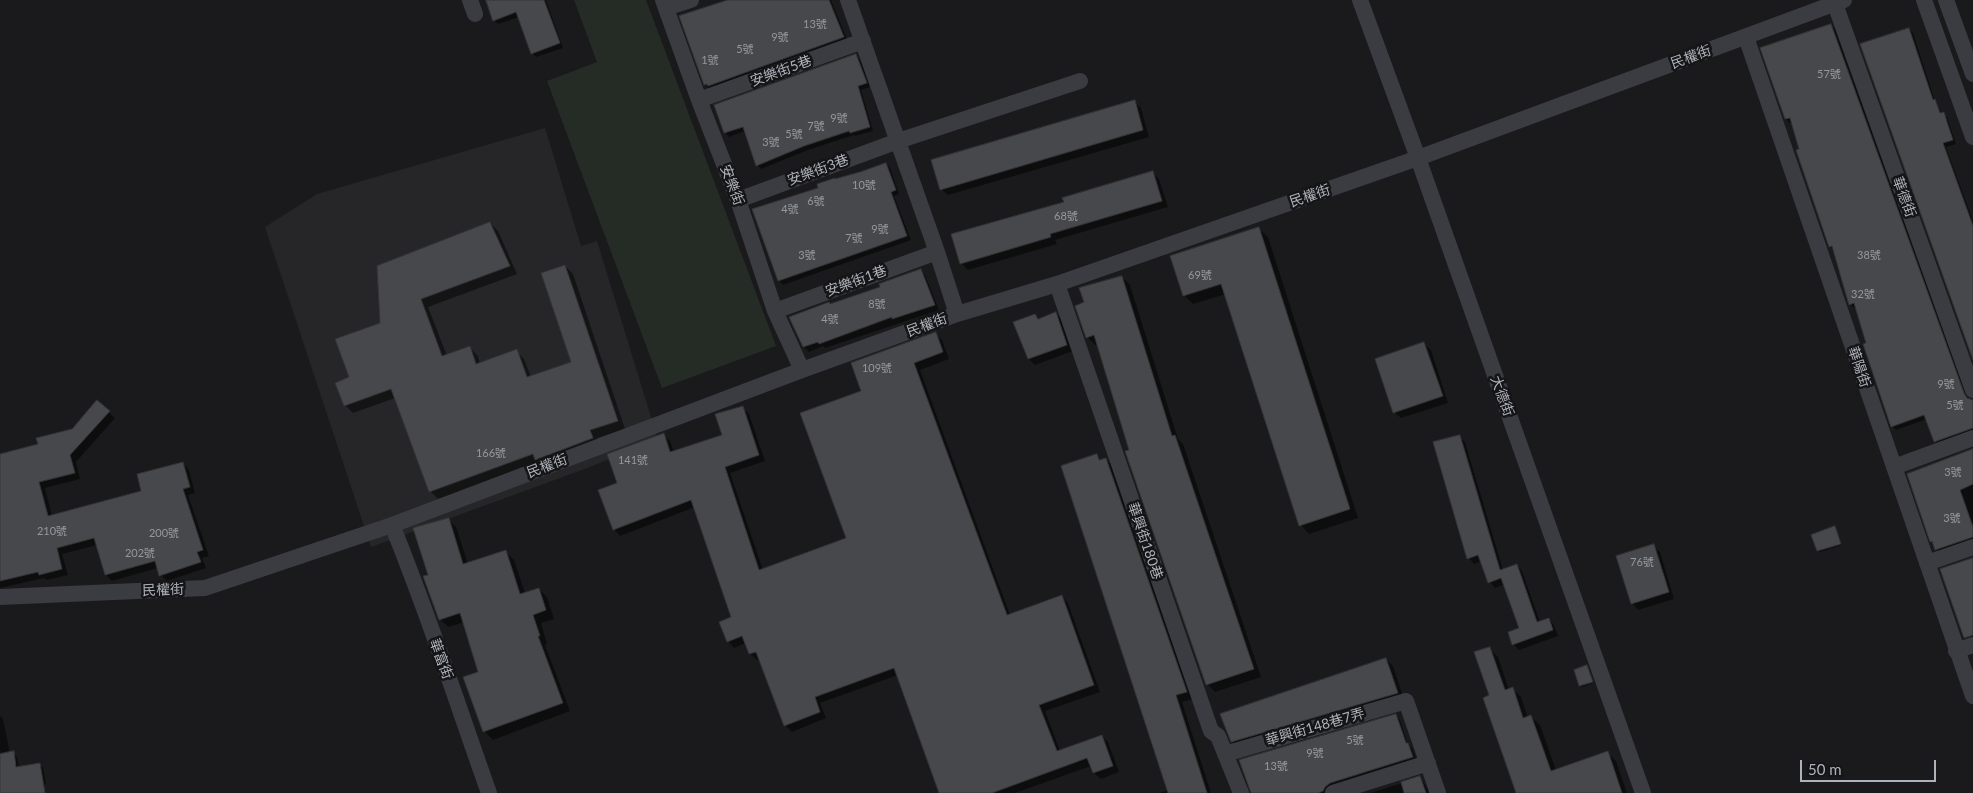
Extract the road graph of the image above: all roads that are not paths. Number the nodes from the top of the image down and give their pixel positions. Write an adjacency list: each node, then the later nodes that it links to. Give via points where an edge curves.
1 (691, 0): 7 (street)
2 (848, 0): 9 (street)
3 (1360, 0): 15 (street, 大德街)
4 (1924, 0): 13 (street)
5 (1946, 0): 10 (street)
6 (1840, 2): 8 (street, 民權街); 22 (street, 華德街)
7 (664, 4): 12 (street, 安樂街)
8 (1746, 37): 15 (street, 民權街); 24 (street, 華陽街)
9 (863, 41): 12 (street, 安樂街5巷); 14 (street)
10 (1973, 74)
11 (1080, 81): 14 (street, 安樂街3巷)
12 (699, 100): 16 (street, 安樂街)
13 (1973, 137)
14 (898, 141): 16 (street, 安樂街3巷); 17 (street)
15 (1418, 158): 18 (street, 民權街); 38 (street, 大德街)
16 (738, 200): 19 (street, 安樂街)
17 (938, 252): 19 (street, 安樂街1巷); 20 (street)
18 (1058, 284): 20 (street, 民權街); 32 (street, 華興街180巷, via 1211,731 1218,736)
19 (775, 310): 21 (street, 安樂街)
20 (957, 314): 21 (street, 民權街)
21 (802, 370): 25 (street, 民權街)
22 (1973, 390)
23 (1973, 438): 24 (street)
24 (1894, 468): 27 (street, 華陽街)
25 (392, 525): 28 (street, 民權街, via 205,588); 34 (street, 華富街, via 417,586)
26 (1973, 547): 27 (street)
27 (1927, 563): 30 (street, 華陽街)
28 (0, 597)
29 (1973, 645): 30 (street)
30 (1956, 651): 31 (street, 華陽街)
31 (1973, 696)
32 (1225, 754): 33 (street, 華興街148巷7弄, via 1406,701); 35 (street, 華興街180巷)
33 (1428, 763): 36 (street); 37 (street)
34 (489, 793)
35 (1241, 793)
36 (1333, 793)
37 (1438, 793)
38 (1643, 793)

